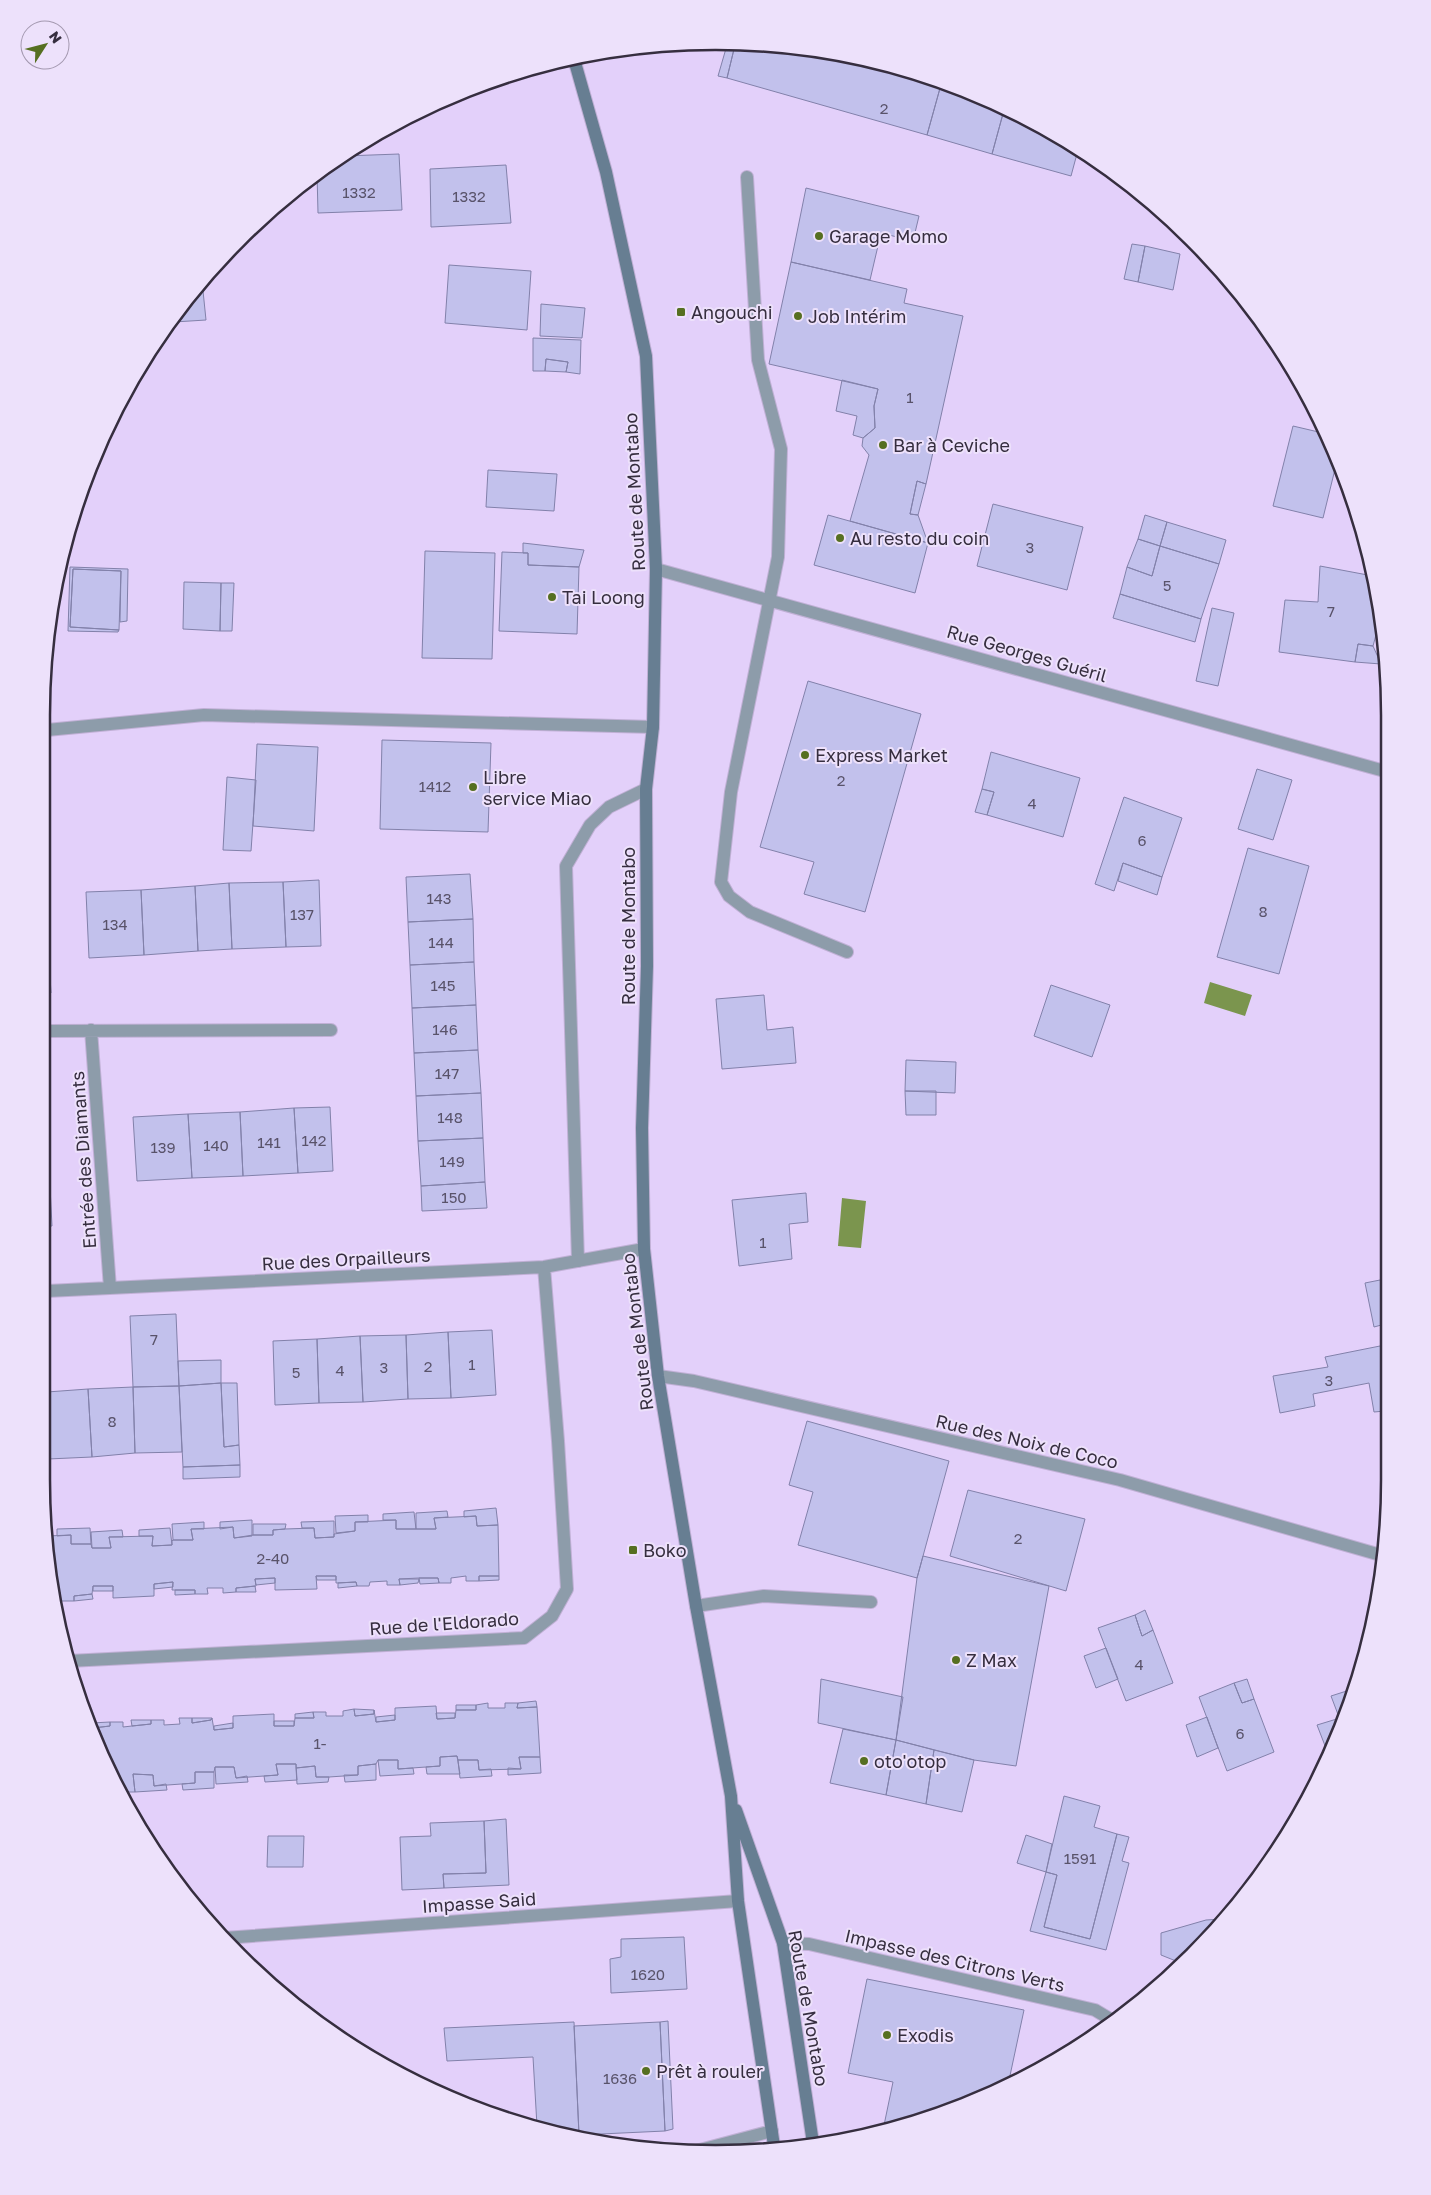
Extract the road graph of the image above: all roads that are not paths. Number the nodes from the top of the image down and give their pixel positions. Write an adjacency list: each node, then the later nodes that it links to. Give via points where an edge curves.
1 (576, 65): 3 (main road, Route de Montabo, via 606,172 646,356)
2 (747, 178): 4 (street, via 758,360 781,449 778,557)
3 (656, 569): 4 (street, Rue Georges Guéril); 5 (main road, Route de Montabo)
4 (770, 600): 7 (street, Rue Georges Guéril); 9 (street, via 731,792 721,882 729,896 750,912)
5 (652, 727): 6 (street, via 204,715); 8 (main road, Route de Montabo)
6 (50, 730)
7 (1381, 770)
8 (646, 789): 13 (main road, Route de Montabo, via 647,966 642,1128); 14 (street, via 609,807 590,824 566,866)
9 (847, 952)
10 (91, 1030): 11 (street); 12 (street); 16 (street, Entrée des Diamants)
11 (331, 1030)
12 (50, 1031)
13 (644, 1248): 14 (street, Rue des Orpailleurs); 18 (main road, Route de Montabo)
14 (578, 1261): 15 (street, Rue des Orpailleurs)
15 (544, 1267): 16 (street, Rue des Orpailleurs); 22 (street, Rue de l'Eldorado, via 567,1589 552,1616 524,1638)
16 (110, 1288): 17 (street, Rue des Orpailleurs)
17 (50, 1291)
18 (658, 1376): 19 (street, Rue des Noix de Coco, via 694,1381 1120,1480); 21 (main road, Route de Montabo)
19 (1376, 1554)
20 (872, 1602): 21 (street, via 764,1596)
21 (696, 1606): 23 (main road, Route de Montabo)
22 (76, 1661)
23 (731, 1796): 24 (main road, Route de Montabo); 26 (main road, Route de Montabo)
24 (738, 1901): 25 (street, Impasse Said); 28 (main road, Route de Montabo)
25 (233, 1937)
26 (783, 1943): 27 (street, Impasse des Citrons Verts, via 809,1944 1095,2010); 29 (main road, Route de Montabo)
27 (1107, 2017)
28 (772, 2131): 30 (main road, Route de Montabo); 31 (street)
29 (812, 2137)
30 (774, 2142)
31 (716, 2145)

